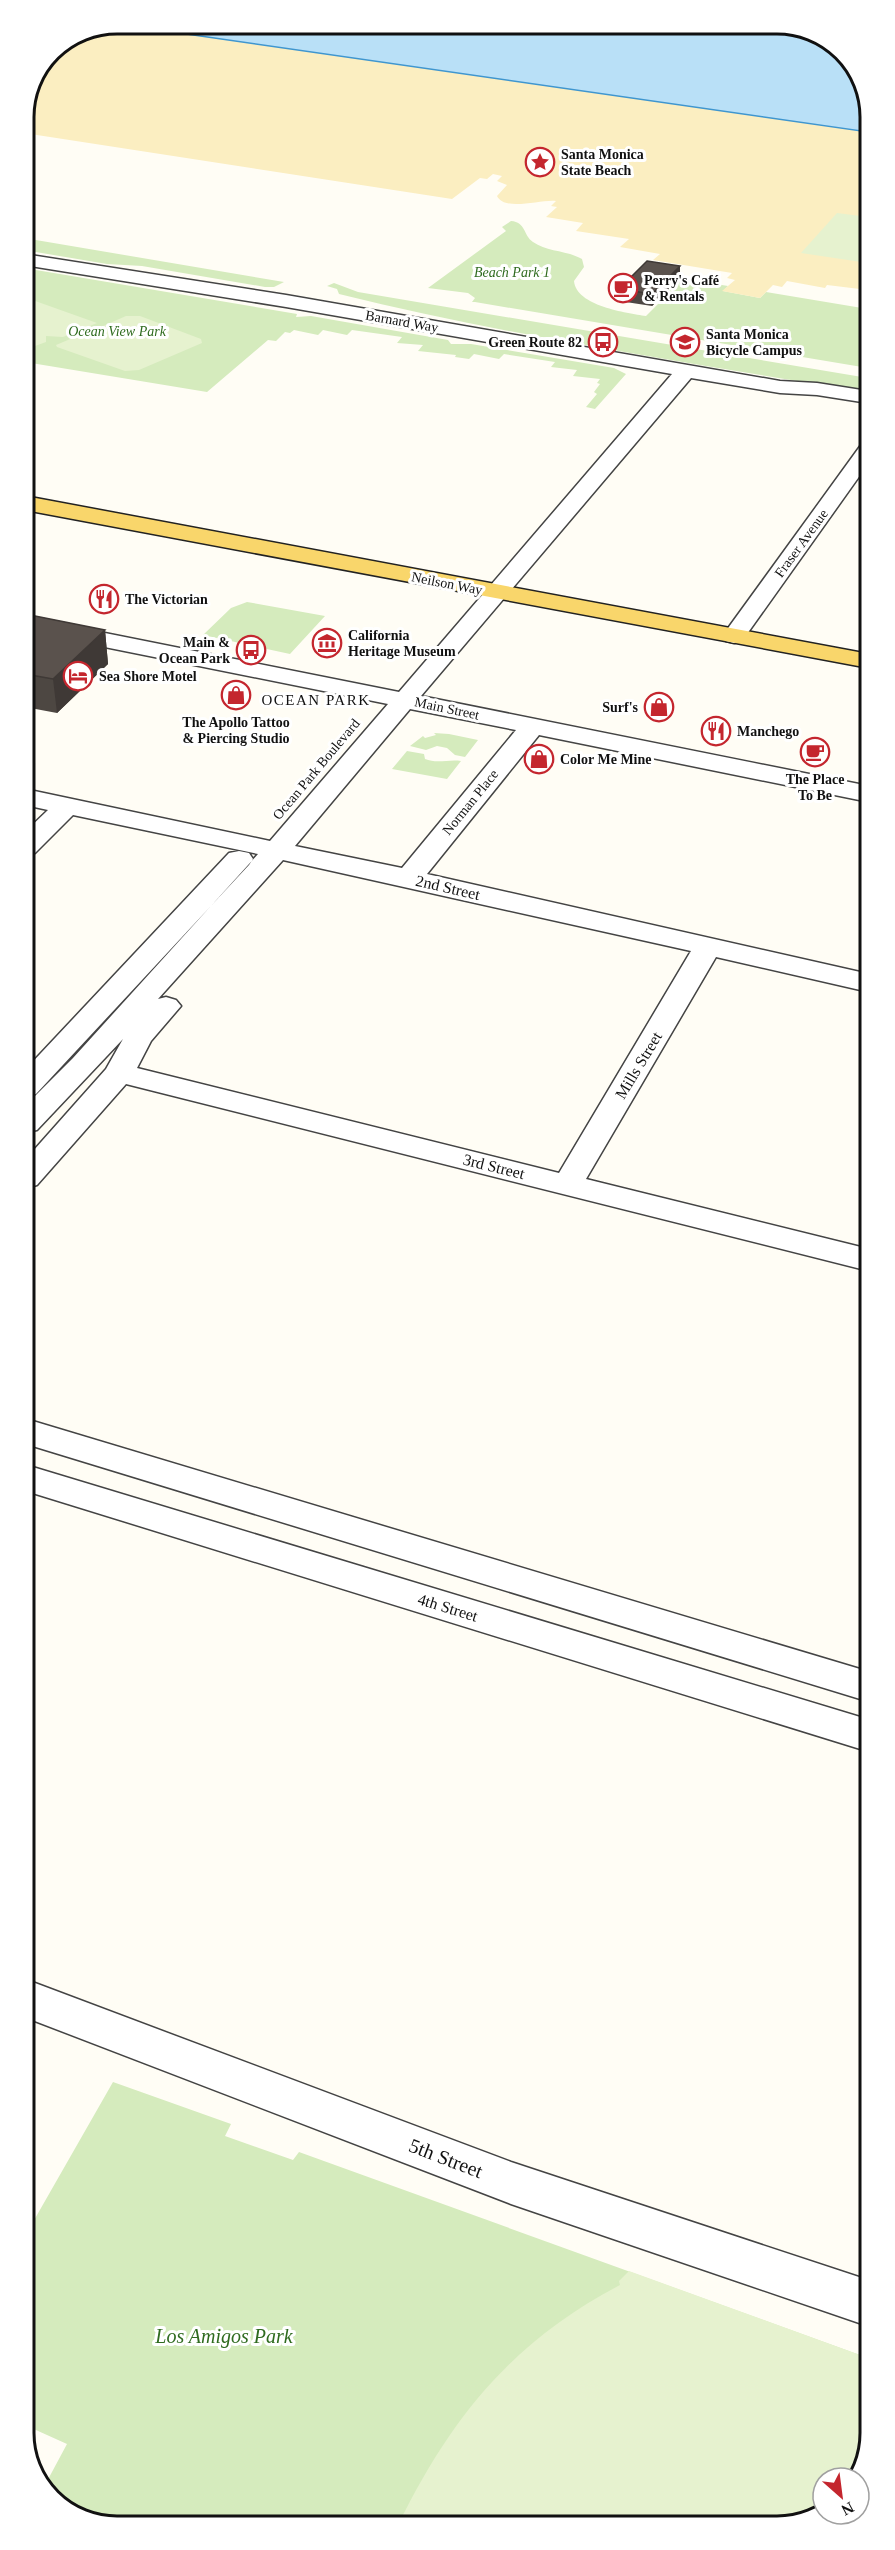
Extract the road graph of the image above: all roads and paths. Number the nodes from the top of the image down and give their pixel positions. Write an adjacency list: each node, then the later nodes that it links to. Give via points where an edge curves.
1 (35, 261): 2 (street, Barnard Way)
2 (664, 368): 3 (street, Barnard Way); 8 (street, Ocean Park Boulevard)
3 (686, 371): 4 (street, Barnard Way); 8 (street, Ocean Park Boulevard)
4 (780, 387): 5 (street, Barnard Way); 6 (street, Barnard Way)
5 (860, 396)
6 (860, 405)
7 (860, 460): 13 (street, Fraser Avenue)
8 (592, 467): 11 (street, Ocean Park Boulevard)
9 (35, 492): 11 (main road, Neilson Way)
10 (35, 505): 11 (main road, Neilson Way)
11 (491, 584): 13 (main road, Neilson Way); 14 (street, Ocean Park Boulevard); 19 (street, Ocean Park Boulevard)
12 (35, 626): 18 (street, Main Street)
13 (739, 629): 15 (main road, Neilson Way); 16 (main road, Neilson Way)
14 (427, 640)
15 (860, 645)
16 (860, 659)
17 (398, 672): 18 (street, Ocean Park Boulevard)
18 (379, 694): 19 (street, Main Street); 25 (street, Ocean Park Boulevard)
19 (404, 699): 20 (street, Main Street); 25 (street, Ocean Park Boulevard)
20 (532, 726): 21 (street, Main Street); 26 (street, Norman Place)
21 (860, 792)
22 (35, 799): 23 (street, 2nd Street)
23 (67, 806): 24 (street); 25 (street, 2nd Street)
24 (35, 837)
25 (263, 849): 26 (street, 2nd Street); 28 (street, Ocean Park Boulevard); 31 (street, Ocean Park Boulevard)
26 (410, 878): 27 (street, 2nd Street)
27 (708, 947): 29 (street, 2nd Street); 37 (street, Mills Street)
28 (188, 949): 31 (street, Ocean Park Boulevard); 33 (street, Ocean Park Boulevard, via 179,987 138,1038)
29 (860, 981)
30 (35, 1052): 31 (street)
31 (70, 1060): 32 (street, Ocean Park Boulevard); 34 (street, Ocean Park Boulevard); 35 (street, Ocean Park Boulevard)
32 (35, 1066)
33 (119, 1073): 36 (street, Ocean Park Boulevard); 37 (street, 3rd Street)
34 (35, 1082)
35 (35, 1111)
36 (35, 1168)
37 (568, 1184): 38 (street, 3rd Street)
38 (860, 1258)
39 (35, 1434): 41 (street)
40 (35, 1481): 42 (street, 4th Street)
41 (860, 1684)
42 (860, 1733)
43 (35, 2002): 44 (street, 5th Street, via 511,2183)
44 (860, 2300)

